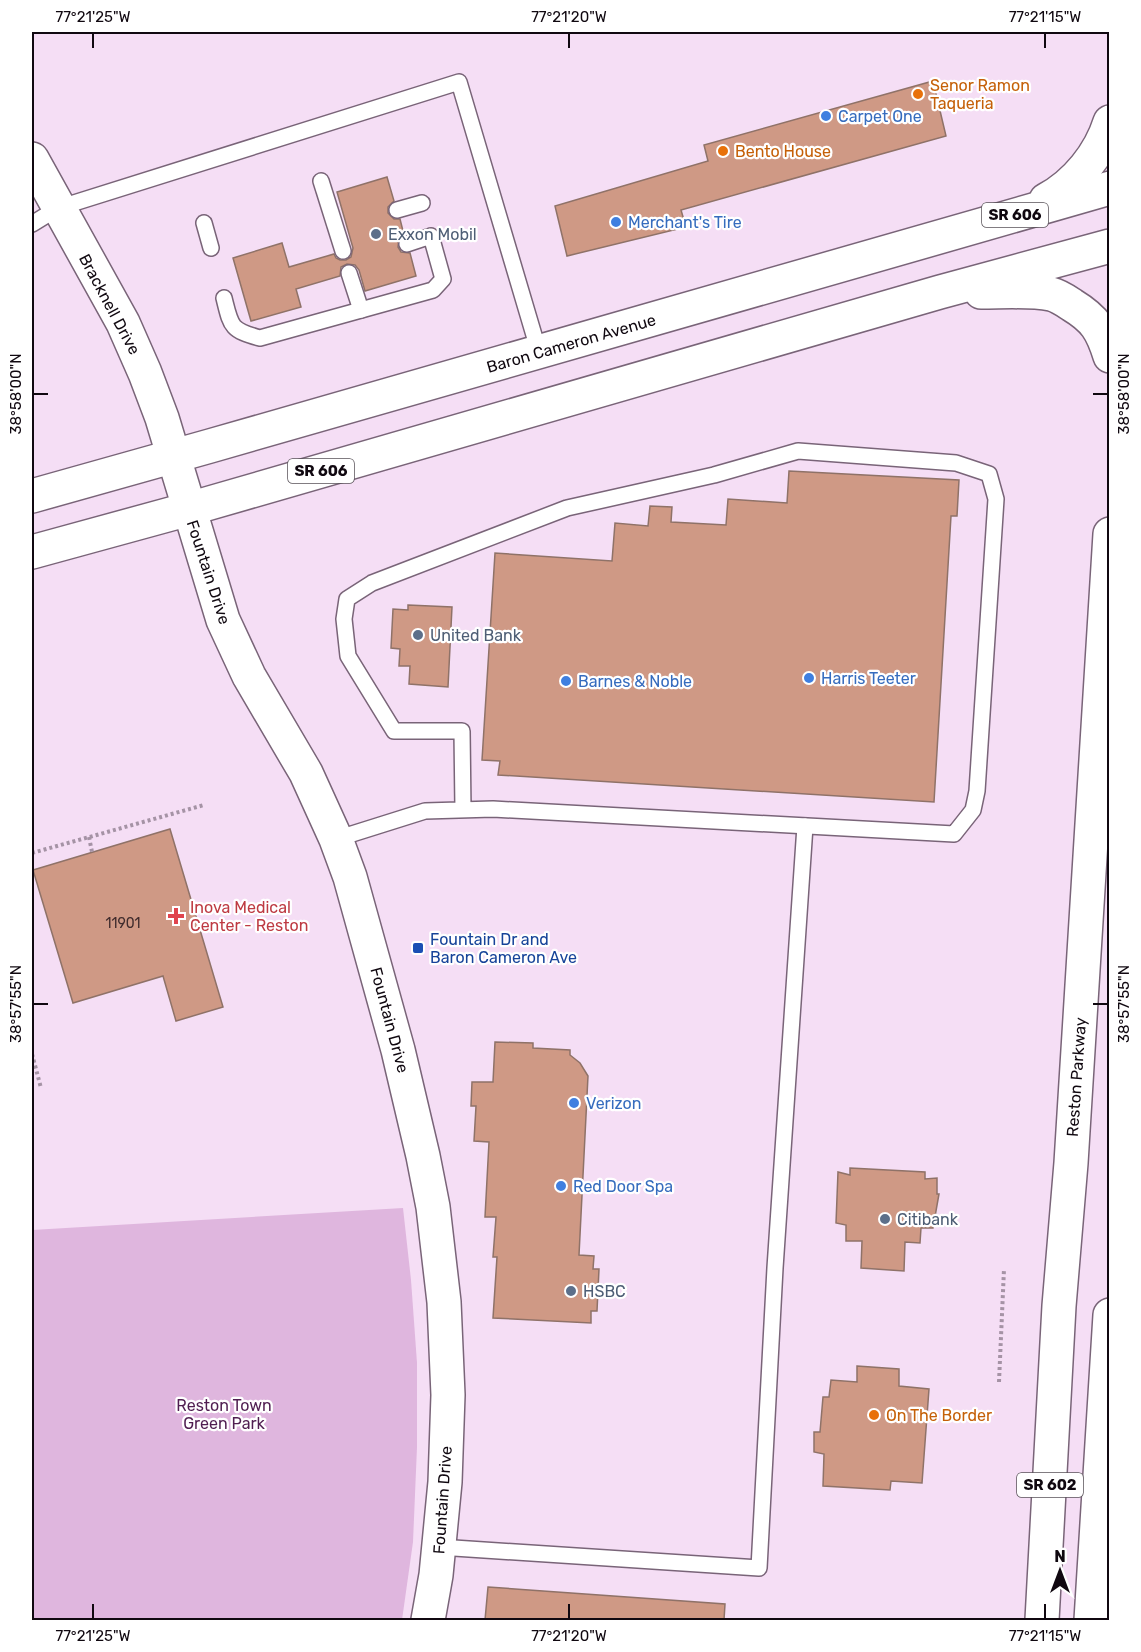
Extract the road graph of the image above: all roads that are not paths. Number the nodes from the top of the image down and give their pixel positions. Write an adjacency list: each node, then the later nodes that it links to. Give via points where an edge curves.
1 (1110, 122): 7 (main road, via 1098,149 1073,180)
2 (32, 159): 8 (main road, Bracknell Drive)
3 (321, 181): 13 (lane, via 340,225)
4 (1110, 188): 7 (main road, Baron Cameron Avenue / SR 606)
5 (422, 203): 6 (lane)
6 (397, 210)
7 (1025, 212): 18 (main road, Baron Cameron Avenue / SR 606)
8 (45, 216): 18 (lane, via 459,82); 20 (main road, Bracknell Drive, via 123,323 146,374)
9 (204, 223): 12 (lane)
10 (407, 244): 17 (lane, via 431,236 443,279 433,290)
11 (1110, 246): 15 (main road, SR 606)
12 (211, 248)
13 (343, 251)
14 (349, 273): 17 (lane)
15 (940, 292): 19 (main road, via 1053,294 1095,322); 22 (main road, SR 606)
16 (224, 298): 17 (lane, via 230,323 242,333 260,338)
17 (361, 310)
18 (539, 352): 20 (main road, Baron Cameron Avenue / SR 606)
19 (1110, 356)
20 (173, 456): 21 (main road, Baron Cameron Avenue / SR 606); 22 (main road, Fountain Drive)
21 (32, 496)
22 (189, 509): 24 (main road, SR 606); 27 (main road, Fountain Drive, via 223,620 249,676 306,773)
23 (1110, 534): 31 (main road, Reston Parkway / SR 602)
24 (32, 552)
25 (463, 810): 26 (lane); 26 (lane, via 462,731 394,731 348,656 346,598 372,583 567,508 714,475 798,451 956,463 989,474 996,499 973,810 954,834); 27 (lane, via 425,811)
26 (805, 826): 29 (lane, via 759,1569)
27 (336, 839): 29 (main road, Fountain Drive, via 398,1050 433,1207 444,1302 448,1395 446,1482)
28 (1110, 1314): 32 (main road, SR 602)
29 (439, 1547): 30 (main road, Fountain Drive)
30 (428, 1620)
31 (1042, 1620)
32 (1091, 1620)

